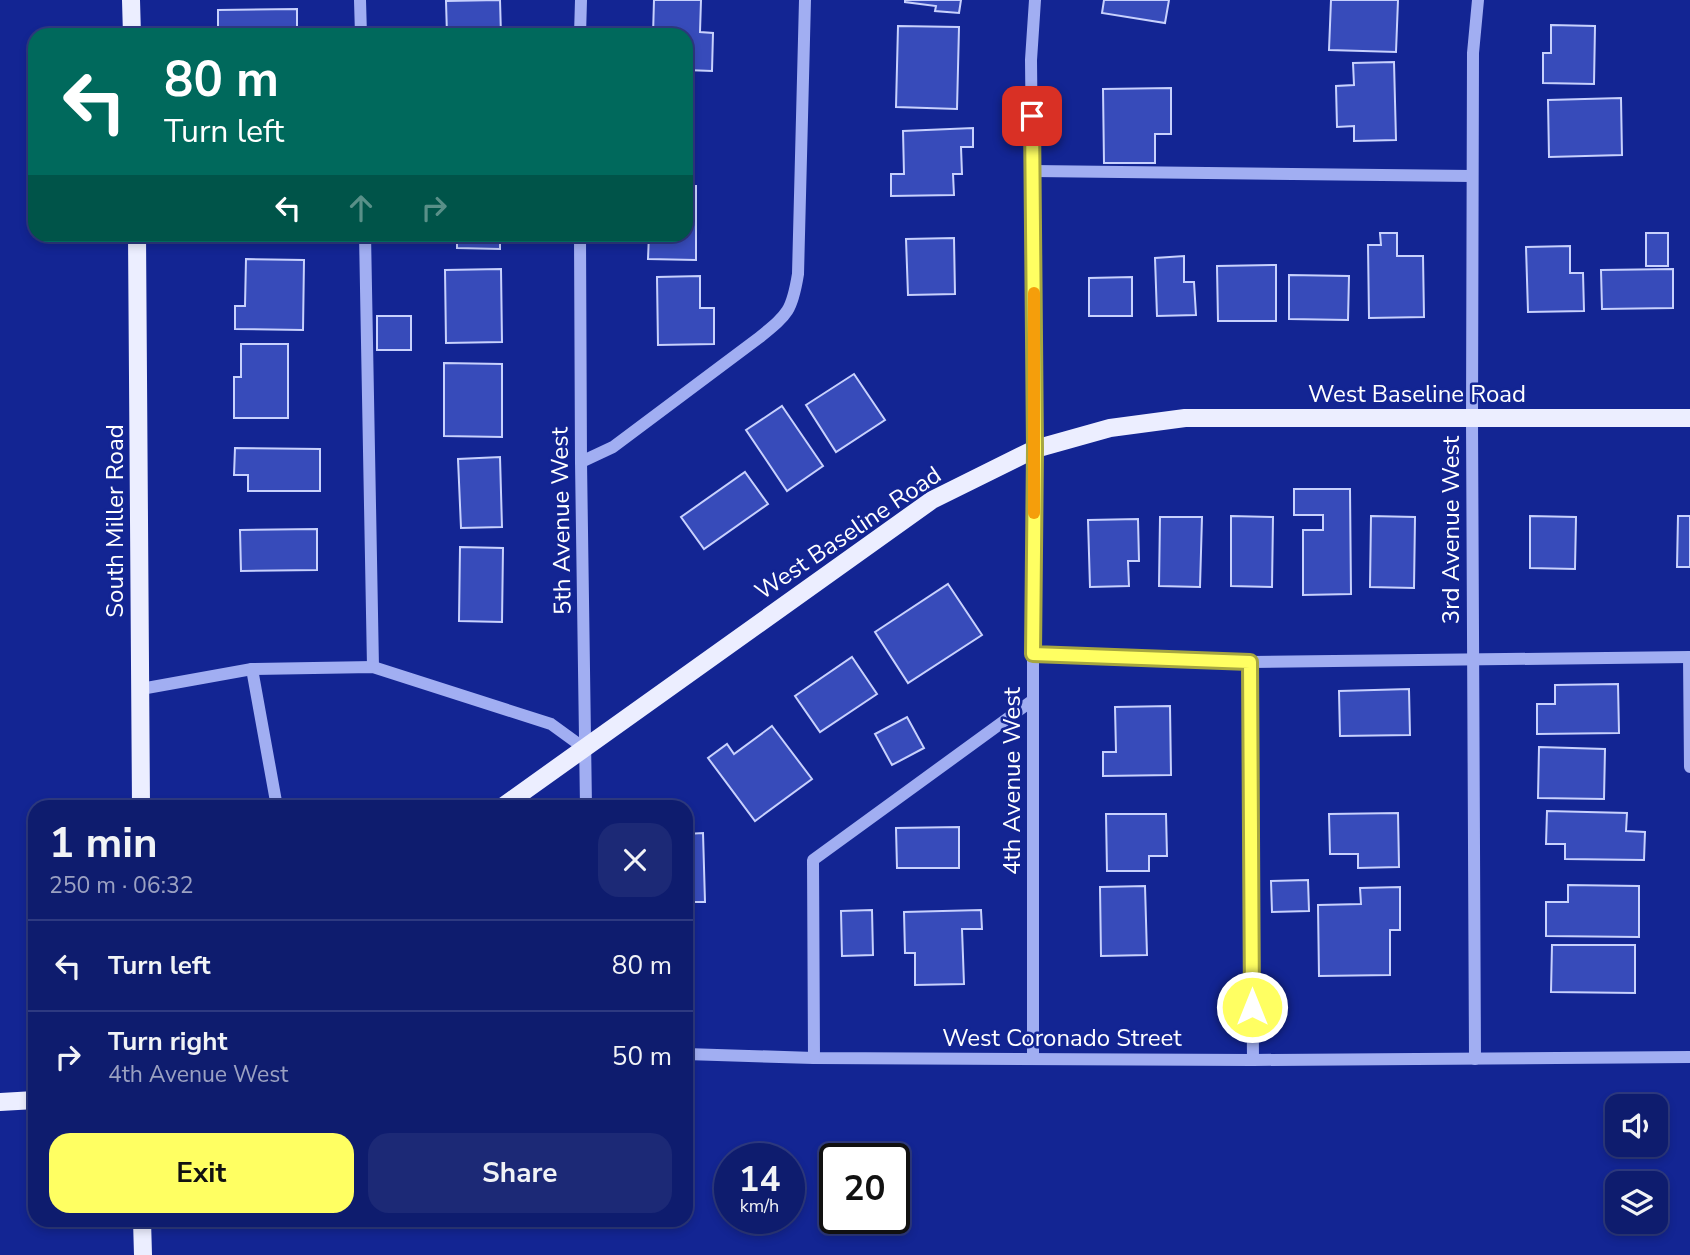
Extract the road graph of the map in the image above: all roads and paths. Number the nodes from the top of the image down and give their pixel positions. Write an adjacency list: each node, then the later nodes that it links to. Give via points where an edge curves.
1 (131, 0): 7 (main road)
2 (360, 0): 8 (street)
3 (581, 0): 9 (street)
4 (805, 0): 18 (street, via 794,300 783,318 760,337 613,447)
5 (1035, 0): 10 (street, 4th Avenue West)
6 (1478, 0): 11 (street, 3rd Avenue West)
7 (132, 28)
8 (361, 28)
9 (580, 28)
10 (1032, 171): 11 (street); 17 (street, 4th Avenue West)
11 (1472, 176): 16 (street, 3rd Avenue West)
12 (137, 242): 25 (main road, South Miller Road)
13 (365, 242): 23 (street)
14 (580, 242): 18 (street, 5th Avenue West)
15 (1690, 418): 16 (main road, West Baseline Road)
16 (1472, 419): 17 (main road, West Baseline Road, via 1185,418 1110,428); 21 (street, 3rd Avenue West)
17 (1035, 449): 19 (street, 4th Avenue West); 27 (main road, West Baseline Road, via 932,500)
18 (581, 462): 27 (street, 5th Avenue West)
19 (1033, 654): 22 (street); 26 (street, 4th Avenue West)
20 (1689, 657): 21 (street); 28 (street)
21 (1473, 660): 22 (street); 37 (street, 3rd Avenue West)
22 (1250, 662): 38 (street)
23 (373, 667): 24 (street); 27 (street, via 551,724)
24 (252, 669): 25 (street); 30 (street)
25 (141, 689): 29 (main road, South Miller Road)
26 (1033, 700): 35 (street, via 813,860); 36 (street, 4th Avenue West)
27 (584, 748): 31 (main road, West Baseline Road); 32 (street, 5th Avenue West)
28 (1690, 767)
29 (141, 800)
30 (276, 800)
31 (512, 800)
32 (586, 800)
33 (693, 1055): 35 (street, West Coronado Street)
34 (1690, 1057): 37 (street, West Coronado Street)
35 (814, 1058): 36 (street, West Coronado Street)
36 (1033, 1059): 38 (street, West Coronado Street)
37 (1475, 1059): 38 (street, West Coronado Street)
38 (1253, 1060)
39 (28, 1100): 40 (main road)
40 (0, 1102)
41 (142, 1227): 42 (main road)
42 (143, 1255)

